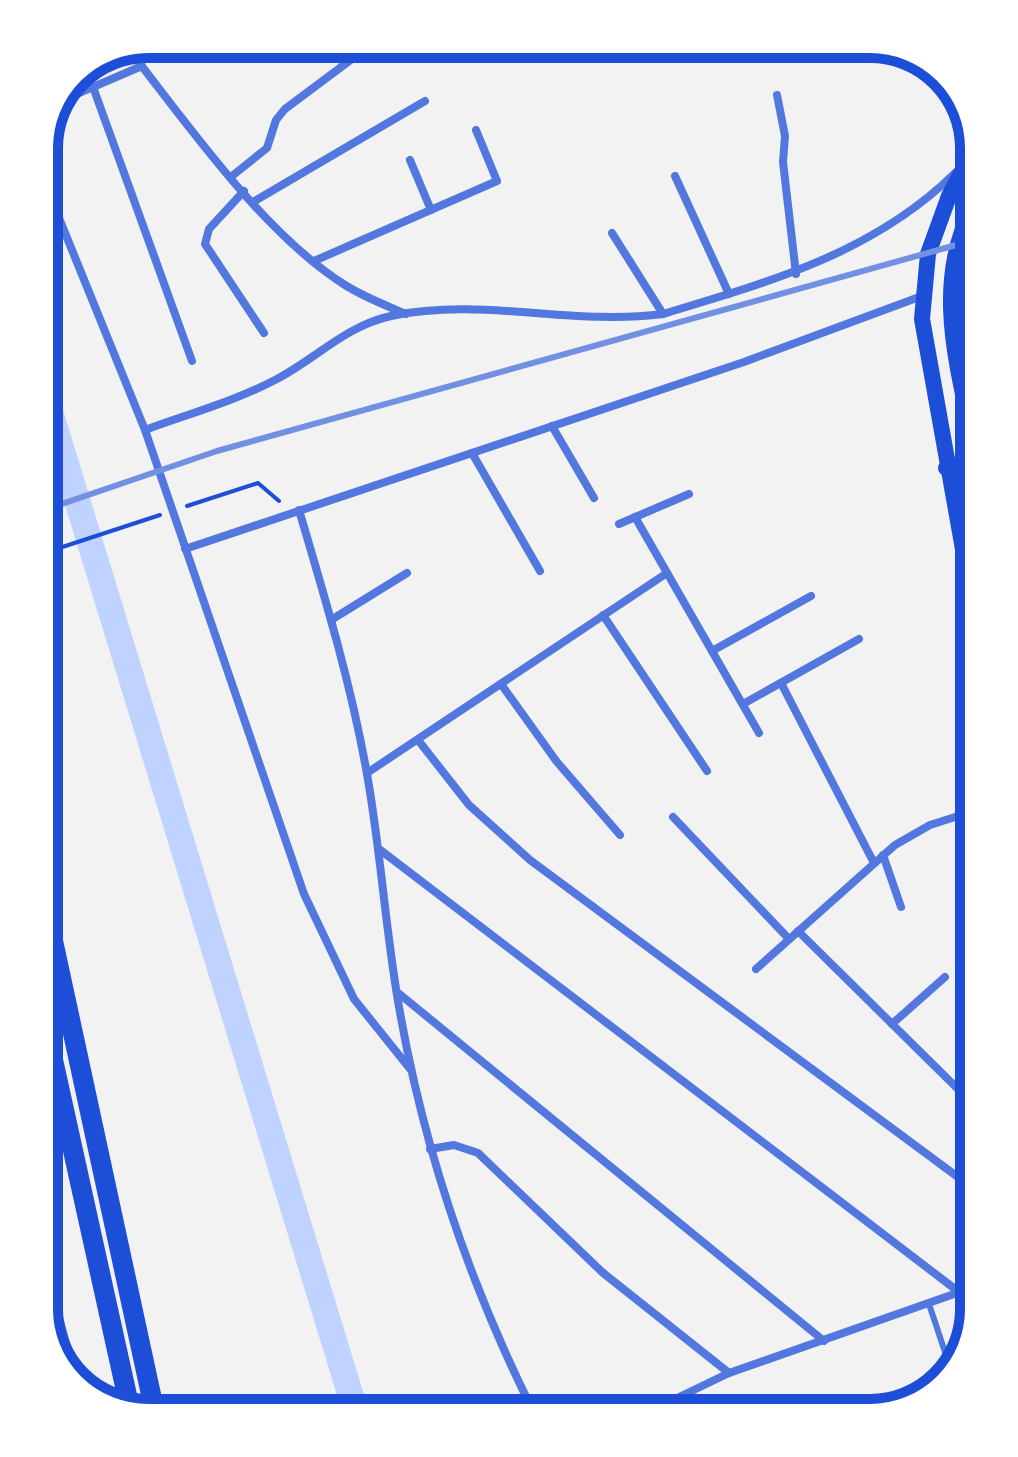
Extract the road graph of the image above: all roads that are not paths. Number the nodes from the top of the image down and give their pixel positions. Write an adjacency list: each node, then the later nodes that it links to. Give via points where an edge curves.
1 (353, 58): 12 (street, via 285,109 267,148)
2 (137, 59): 3 (street)
3 (142, 66): 4 (street); 12 (street)
4 (93, 87): 5 (street); 27 (street)
5 (76, 94)
6 (777, 95): 21 (street)
7 (425, 101): 15 (street)
8 (476, 130): 16 (street, via 497,181)
9 (410, 160): 16 (street)
10 (960, 169): 21 (street, via 885,229)
11 (960, 175): 23 (main road, via 928,254)
12 (232, 176): 14 (street)
13 (675, 176): 22 (street)
14 (244, 191): 15 (street); 26 (street, via 209,229 205,244)
15 (253, 202): 20 (street)
16 (431, 210): 20 (street)
17 (58, 216): 30 (street)
18 (612, 233): 25 (street)
19 (960, 252): 28 (main road, via 951,278 950,311)
20 (314, 261): 24 (street, via 344,285)
21 (796, 274): 22 (street)
22 (729, 294): 25 (street)
23 (922, 296): 29 (street); 33 (main road, via 924,341)
24 (406, 314): 25 (street, via 473,308 596,319); 30 (street, via 358,327 270,383)
25 (663, 314)
26 (264, 333)
27 (192, 361)
28 (960, 378)
29 (552, 426): 31 (street); 35 (street)
30 (145, 430): 40 (street)
31 (472, 453): 36 (street); 41 (street)
32 (960, 464): 33 (main road)
33 (946, 468): 39 (main road)
34 (689, 494): 37 (street)
35 (594, 498)
36 (295, 512): 40 (street); 46 (street)
37 (635, 517): 38 (street); 43 (street)
38 (619, 524)
39 (960, 540)
40 (185, 549): 70 (street, via 319,930 354,999)
41 (540, 571)
42 (407, 573): 46 (street)
43 (667, 573): 45 (street); 48 (street)
44 (811, 596): 48 (street)
45 (603, 615): 50 (street); 54 (street)
46 (331, 620): 55 (street)
47 (859, 639): 49 (street)
48 (712, 651): 51 (street)
49 (781, 683): 51 (street); 61 (street)
50 (501, 684): 53 (street); 58 (street, via 557,762)
51 (743, 704): 52 (street)
52 (759, 733)
53 (418, 740): 55 (street); 74 (street, via 469,805 530,860)
54 (707, 771)
55 (367, 773): 59 (street)
56 (960, 815): 60 (street, via 930,825)
57 (673, 817): 64 (street)
58 (620, 835)
59 (379, 849): 68 (street); 75 (street)
60 (883, 855): 61 (street); 62 (street)
61 (874, 863): 63 (street)
62 (901, 907)
63 (798, 931): 64 (street); 69 (street)
64 (789, 939): 66 (street)
65 (58, 964): 83 (main road)
66 (756, 969)
67 (945, 977): 69 (street)
68 (397, 992): 70 (street); 78 (street)
69 (892, 1024): 72 (street)
70 (411, 1070): 73 (street)
71 (58, 1082): 82 (main road)
72 (960, 1091)
73 (430, 1149): 81 (street, via 454,1145 478,1153 602,1272); 84 (street, via 491,1325)
74 (960, 1179)
75 (959, 1292): 76 (street)
76 (929, 1304): 78 (street); 80 (lane)
77 (59, 1316): 79 (street)
78 (824, 1341): 81 (street)
79 (67, 1348)
80 (946, 1356)
81 (729, 1373): 85 (street)
82 (127, 1396)
83 (152, 1399)
84 (527, 1399)
85 (675, 1399)

